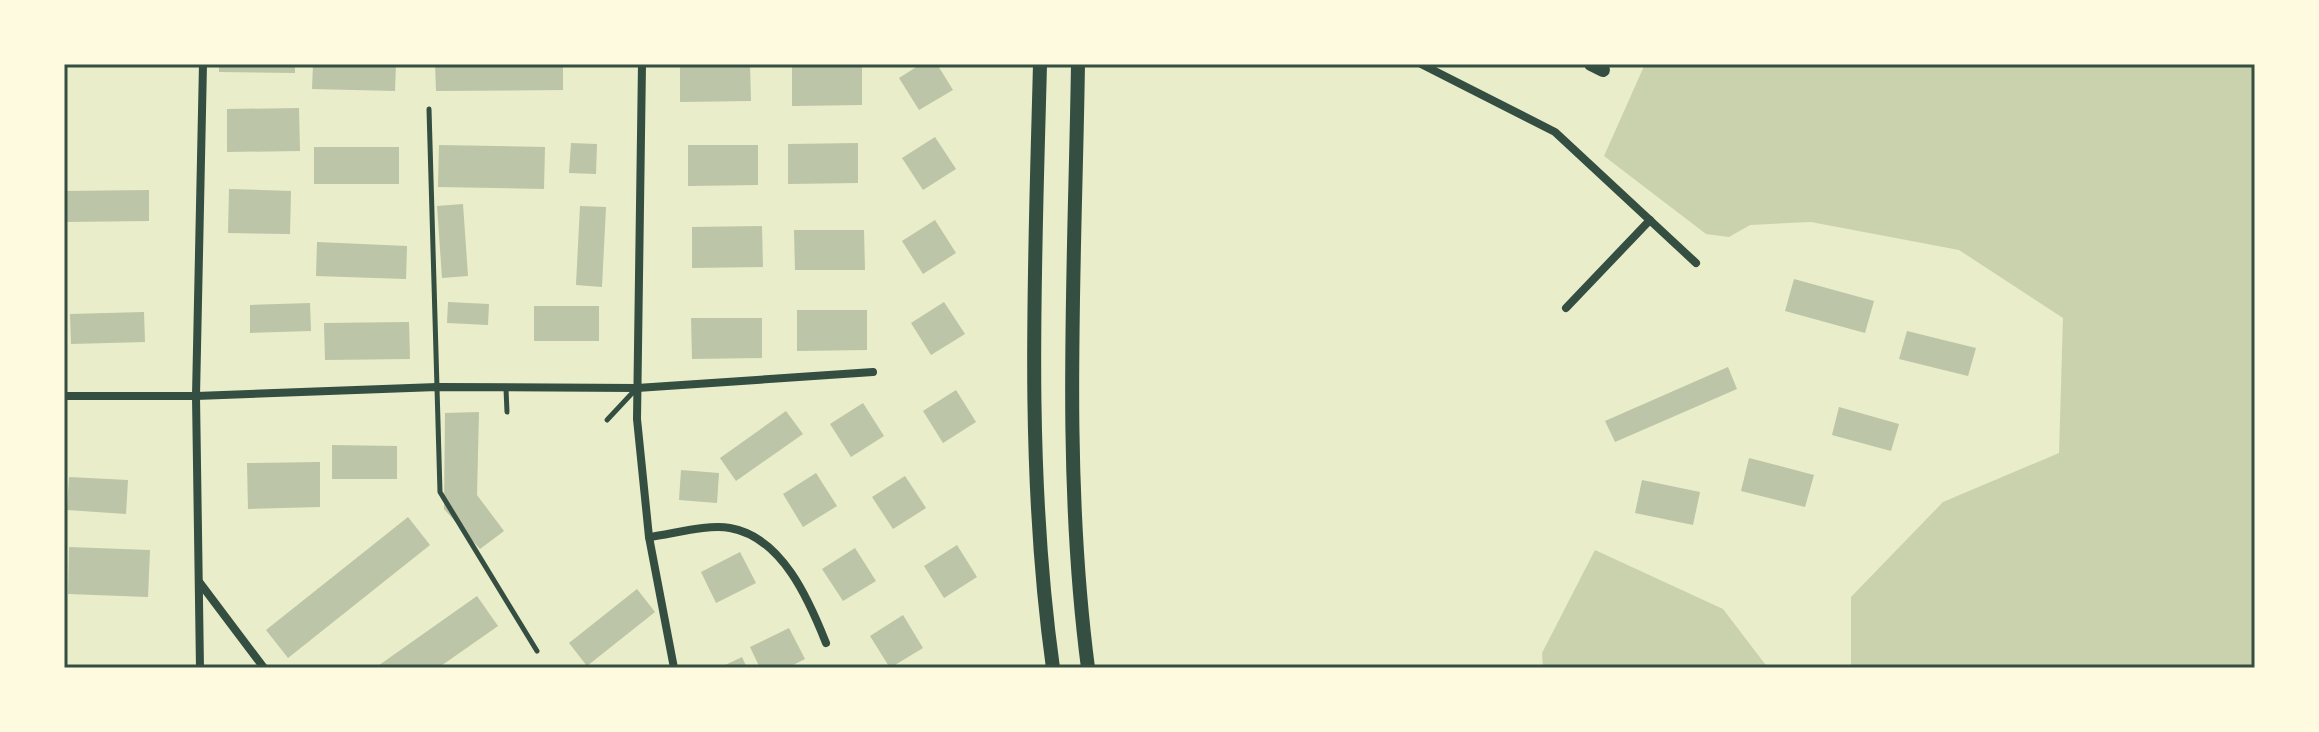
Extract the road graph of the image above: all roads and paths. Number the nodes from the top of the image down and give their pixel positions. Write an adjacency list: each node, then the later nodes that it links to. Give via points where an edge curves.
1 (203, 64): 15 (street)
2 (642, 64): 12 (street)
3 (1040, 64): 25 (main road, via 1034,414)
4 (1078, 64): 26 (main road, via 1072,408)
5 (1421, 64): 7 (street, via 1555,132)
6 (429, 109): 11 (lane)
7 (1650, 220): 8 (street); 9 (street)
8 (1696, 263)
9 (1566, 308)
10 (873, 372): 12 (street)
11 (437, 387): 13 (street); 15 (street); 21 (lane, via 440,492)
12 (637, 388): 13 (street); 17 (lane); 18 (street)
13 (506, 389): 16 (lane)
14 (64, 396): 15 (street)
15 (196, 396): 19 (street)
16 (507, 412)
17 (607, 420)
18 (649, 537): 20 (street, via 729,528 757,538 792,573); 24 (street)
19 (199, 583): 22 (street); 23 (street)
20 (826, 643)
21 (537, 651)
22 (200, 668)
23 (264, 668)
24 (674, 668)
25 (1053, 668)
26 (1088, 668)

